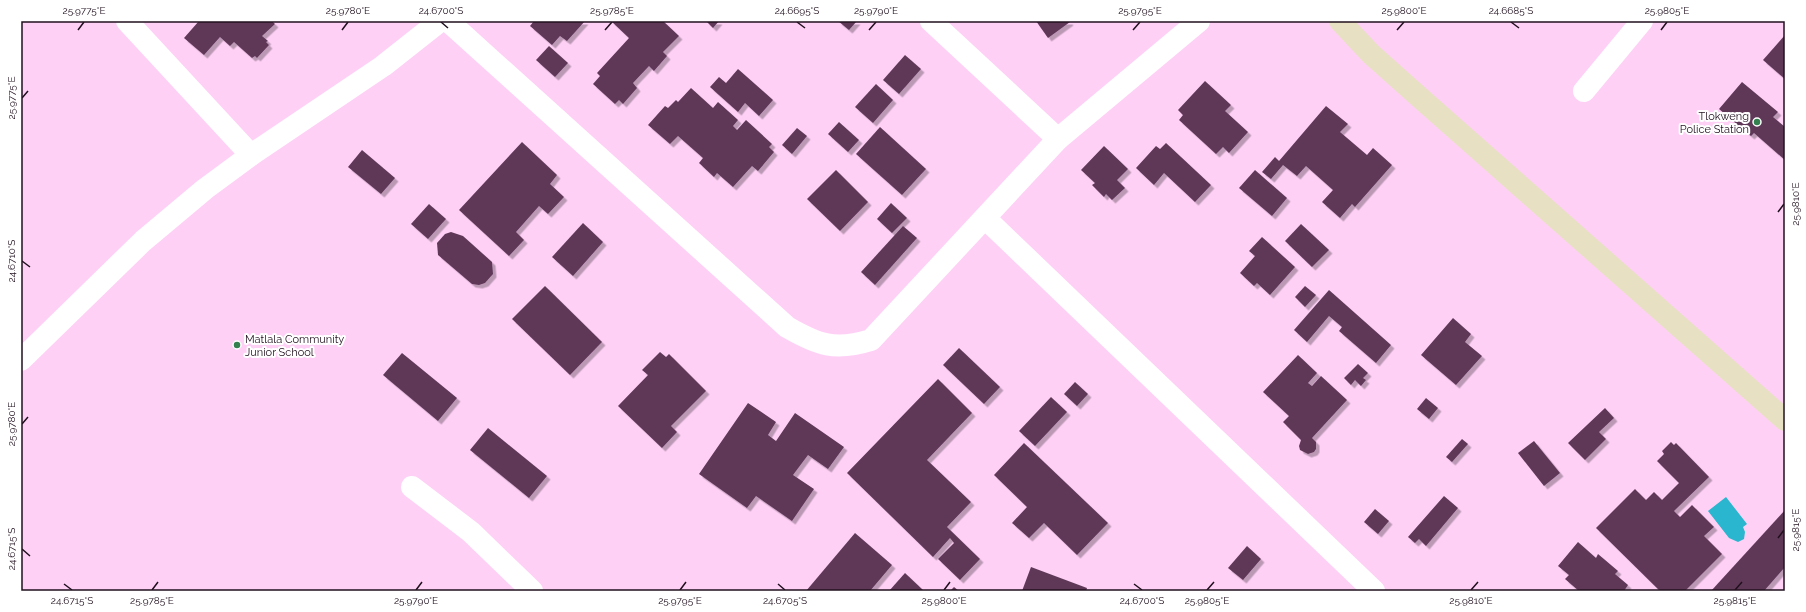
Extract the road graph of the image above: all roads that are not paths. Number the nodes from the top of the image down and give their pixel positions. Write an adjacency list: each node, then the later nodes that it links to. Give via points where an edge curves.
1 (127, 21): 10 (street)
2 (440, 21): 10 (street, via 383,66)
3 (448, 21): 11 (street, via 787,327 808,339 832,346 852,346 871,340)
4 (931, 21): 9 (street)
5 (1199, 21): 9 (street)
6 (1340, 21): 13 (street, via 1371,54 1417,96)
7 (1642, 21): 8 (street)
8 (1584, 90)
9 (1058, 139): 11 (street)
10 (251, 155): 12 (street, via 205,189 143,241)
11 (985, 218): 16 (street)
12 (21, 360)
13 (1785, 420)
14 (412, 487): 15 (street, via 472,532)
15 (532, 591)
16 (1374, 591)

